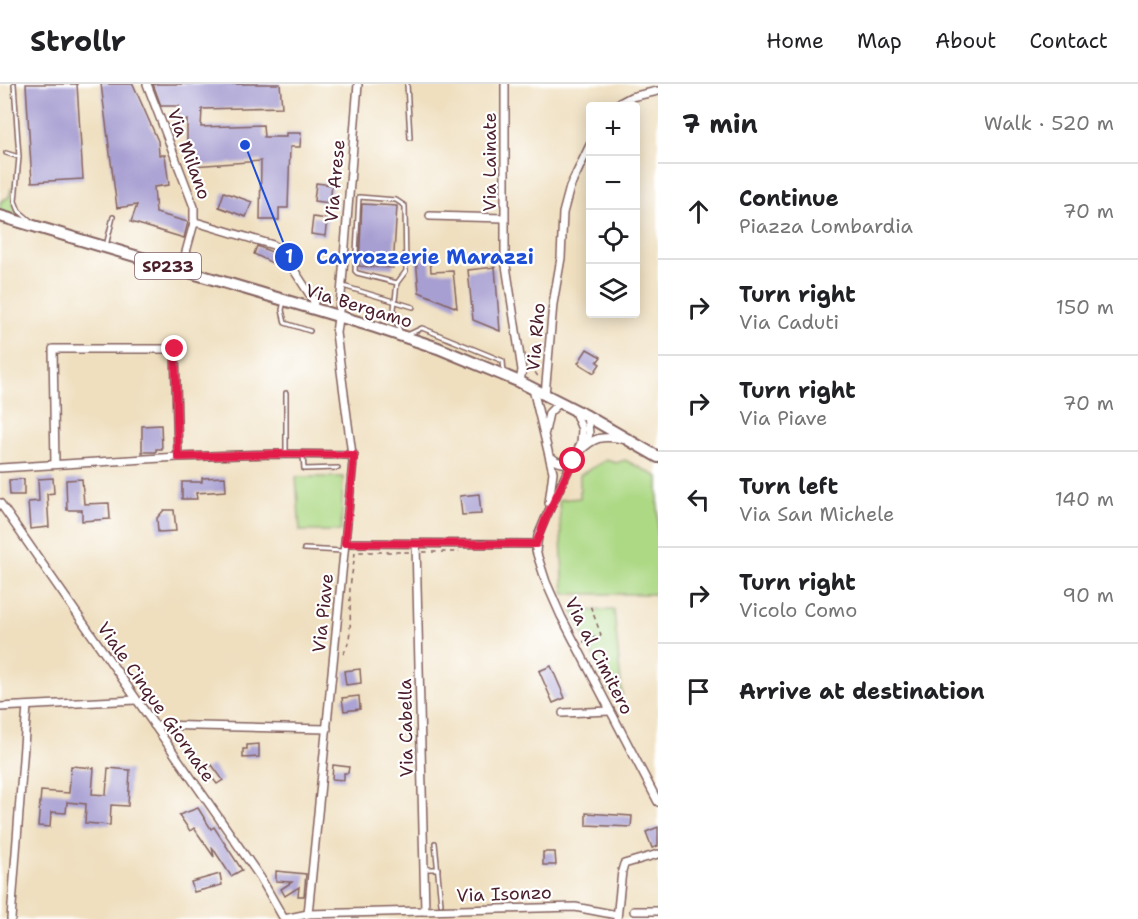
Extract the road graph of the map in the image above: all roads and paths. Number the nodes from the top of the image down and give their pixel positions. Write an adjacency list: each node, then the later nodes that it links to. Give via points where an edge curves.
1 (14, 84): 11 (lane)
2 (147, 84): 16 (street, Via Milano, via 194,207)
3 (358, 84): 21 (street, Via Arese)
4 (406, 84): 8 (lane)
5 (505, 84): 15 (street, Via Lainate)
6 (658, 92): 7 (street)
7 (622, 102)
8 (410, 138)
9 (6, 153): 11 (lane)
10 (586, 154): 32 (street, Via Rho, via 563,213)
11 (19, 157): 17 (lane, via 16,206)
12 (0, 216): 17 (main road, Via Bergamo / SP233)
13 (430, 216): 15 (street)
14 (113, 217): 18 (lane)
15 (504, 218): 30 (street, Via Lainate)
16 (194, 223): 19 (street, Via Milano); 25 (street, via 281,250 315,301)
17 (37, 227): 18 (main road, Via Bergamo / SP233)
18 (106, 247): 19 (main road, Via Bergamo / SP233)
19 (181, 270): 22 (main road, Via Bergamo / SP233)
20 (397, 283): 20 (lane, via 355,271 359,198 396,200 405,206 406,270); 23 (lane)
21 (342, 286): 23 (lane); 26 (street, Via Arese)
22 (284, 300): 25 (main road, Via Bergamo / SP233); 27 (lane, via 285,323)
23 (395, 302): 24 (lane); 28 (lane, via 394,317)
24 (413, 307)
25 (313, 309): 26 (main road, Via Bergamo / SP233)
26 (337, 316): 28 (main road, Via Bergamo / SP233); 43 (street, Via Piave, via 336,333)
27 (310, 331)
28 (403, 336): 30 (main road, Via Bergamo / SP233)
29 (529, 364): 32 (path)
30 (520, 382): 31 (main road, Via Bergamo / SP233)
31 (533, 389): 32 (main road, Via Bergamo / SP233); 37 (street)
32 (546, 390): 34 (main road, Via Bergamo / SP233)
33 (286, 393): 41 (lane)
34 (560, 402): 35 (main road, Via Bergamo / SP233); 37 (street, via 549,413)
35 (572, 408): 36 (main road, Via Bergamo / SP233); 40 (street, via 582,429)
36 (587, 416): 38 (main road, Via Bergamo / SP233); 39 (street)
37 (545, 435): 45 (street)
38 (629, 440): 39 (street, via 595,438); 46 (main road, Via Bergamo / SP233)
39 (586, 445): 40 (street)
40 (578, 453): 47 (street)
41 (286, 454): 42 (street); 44 (street)
42 (303, 454): 43 (street); 50 (lane, via 304,469)
43 (354, 455): 55 (street, Via Piave)
44 (178, 457): 48 (street); 48 (street, via 175,349 53,349)
45 (551, 457): 47 (street, via 565,464); 52 (street, via 553,482)
46 (658, 457)
47 (573, 461): 52 (street)
48 (55, 464): 49 (street)
49 (0, 468)
50 (338, 468)
51 (0, 503): 61 (street, Viale Cinque Giornate)
52 (546, 518): 54 (street)
53 (460, 544): 54 (street); 56 (street); 56 (path, via 458,552)
54 (536, 544): 64 (street, Via al Cimitero, via 537,558 557,606)
55 (345, 547): 56 (street); 57 (lane); 60 (street, Via Piave)
56 (416, 548): 60 (path, via 355,552 347,649); 71 (street, Via Cabella)
57 (304, 549)
58 (590, 604): 59 (path, via 601,635)
59 (582, 642)
60 (334, 657): 67 (street, Via Piave)
61 (136, 700): 62 (street); 66 (street, Viale Cinque Giornate)
62 (27, 706): 63 (street); 79 (street)
63 (0, 707)
64 (610, 711): 65 (street); 68 (street, Via al Cimitero)
65 (563, 713)
66 (154, 725): 67 (street); 80 (street, Viale Cinque Giornate, via 260,877)
67 (327, 729): 77 (street, Via Piave)
68 (658, 802)
69 (435, 843): 72 (lane)
70 (658, 854): 78 (street, via 624,864)
71 (424, 869): 72 (lane); 74 (street, Via Cabella)
72 (438, 869): 73 (lane)
73 (441, 904)
74 (425, 911): 77 (street, Via Isonzo); 78 (street, Via Isonzo, via 575,907)
75 (634, 911): 76 (street)
76 (658, 911)
77 (308, 914): 80 (street, Via Isonzo)
78 (617, 917)
79 (11, 919)
80 (284, 919)

